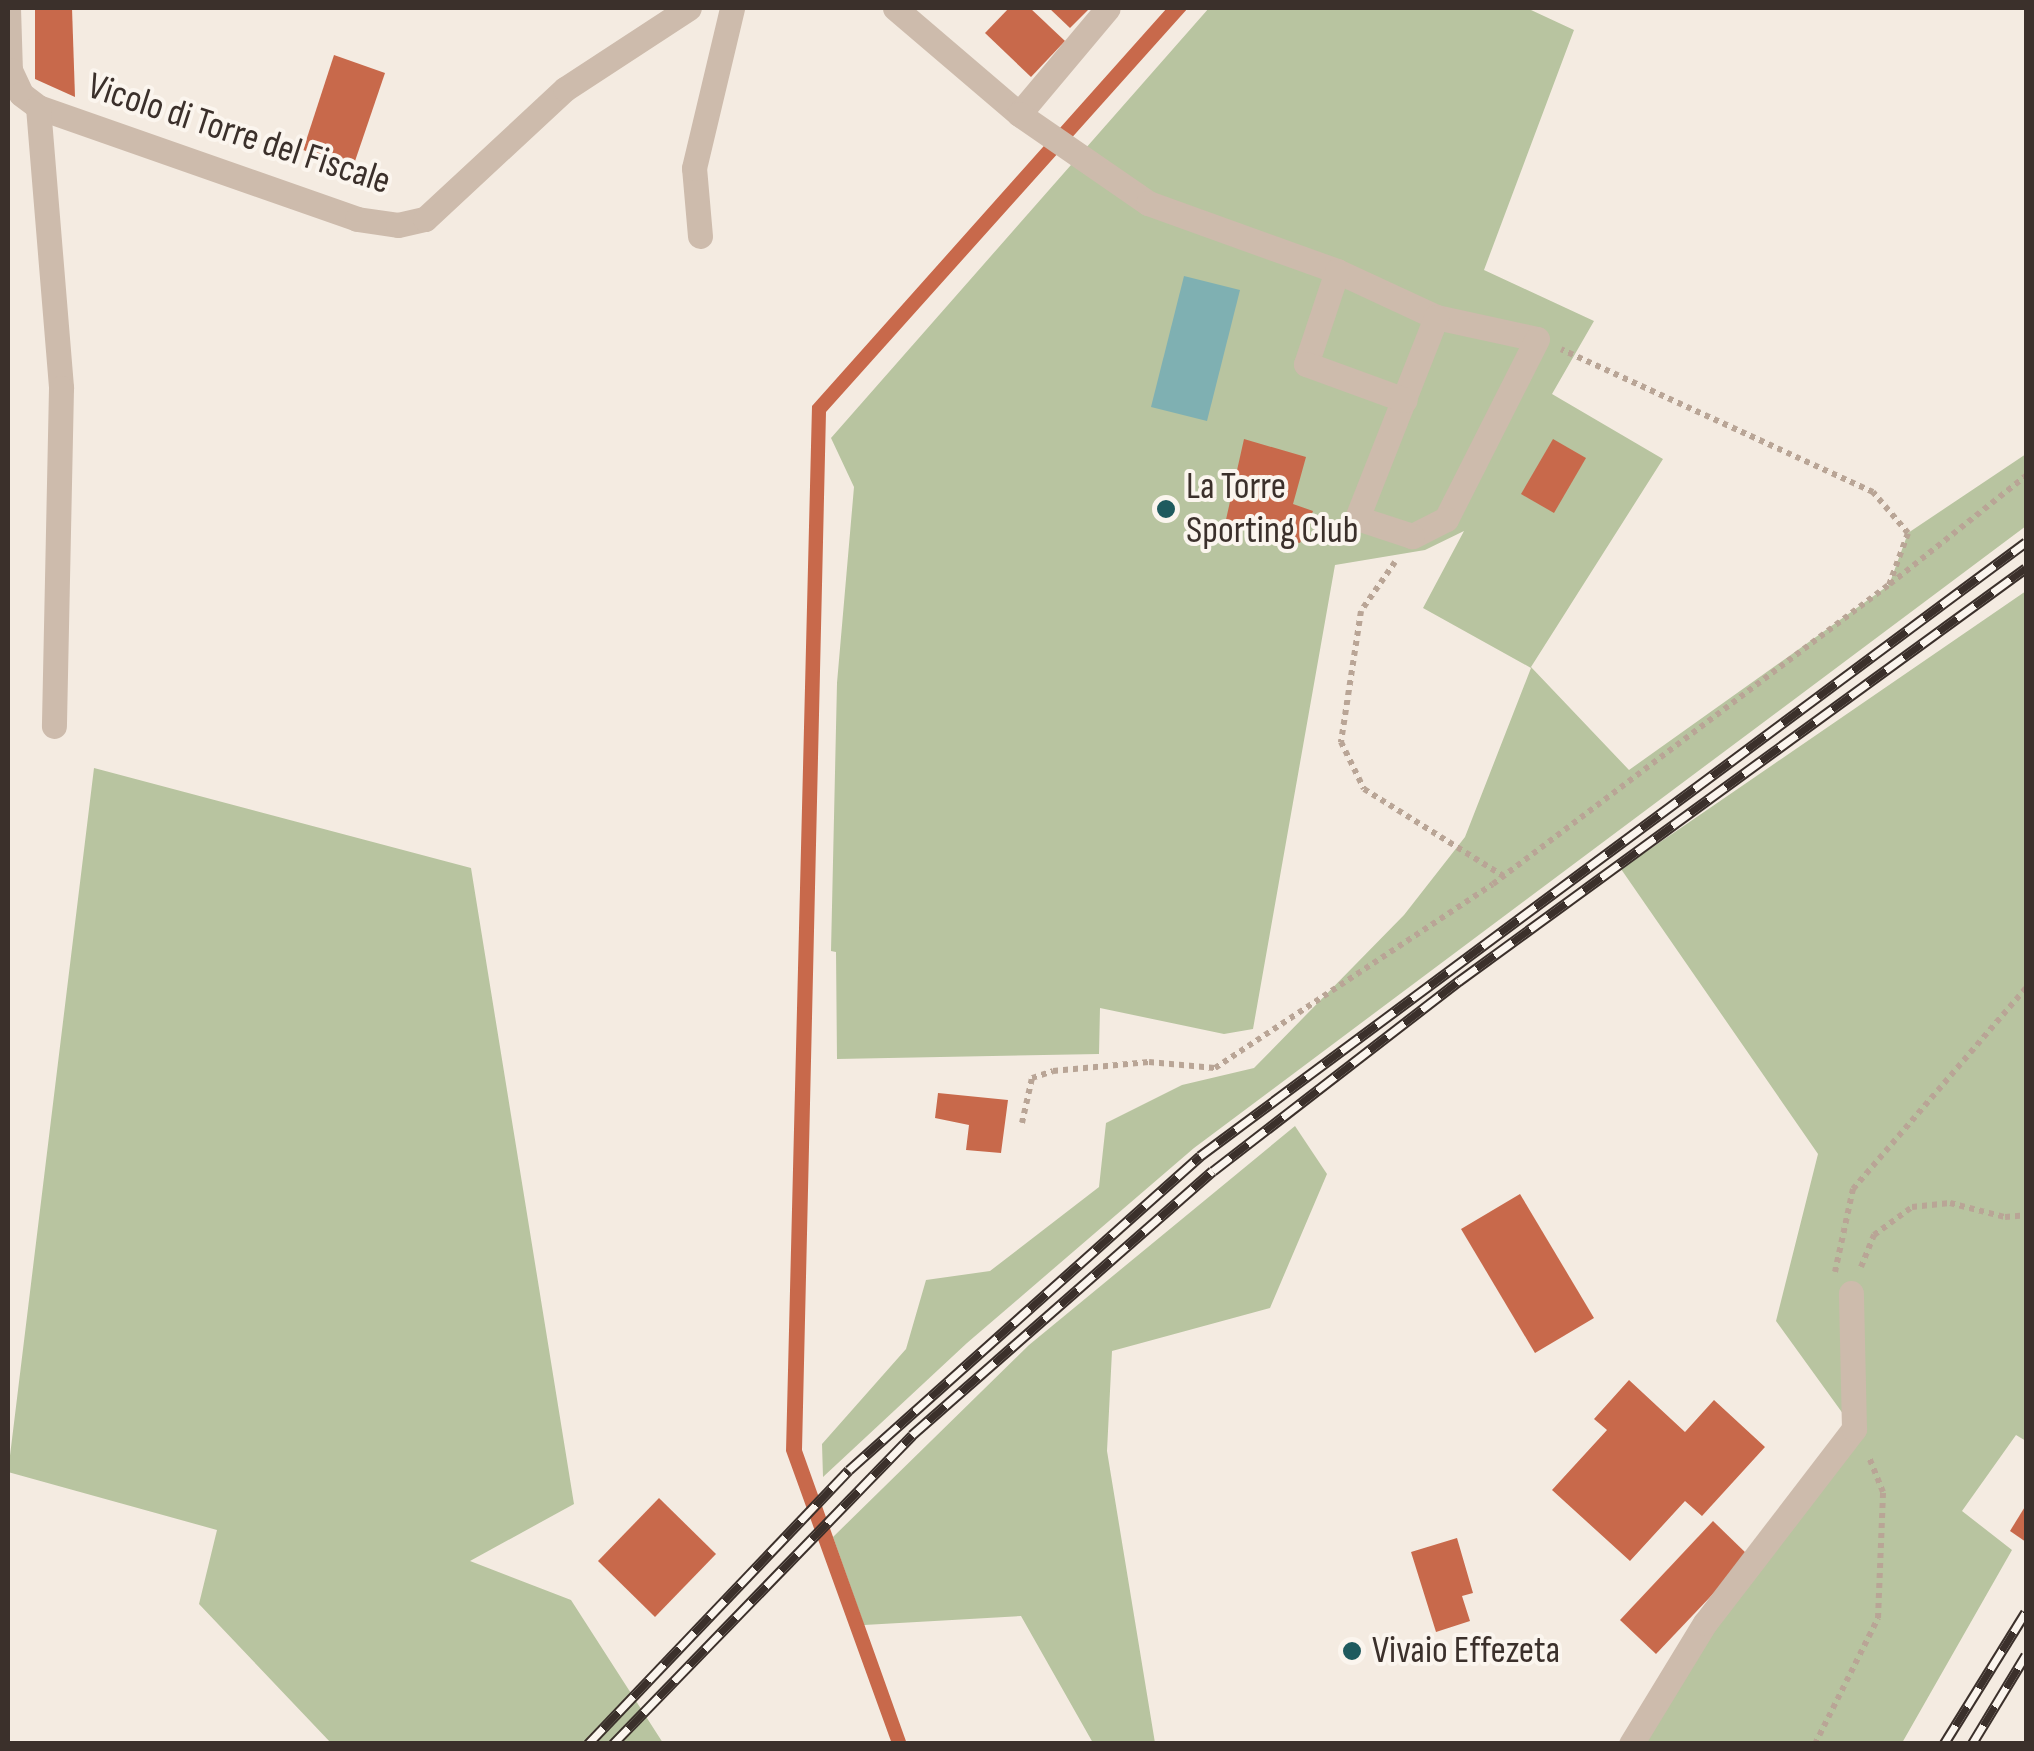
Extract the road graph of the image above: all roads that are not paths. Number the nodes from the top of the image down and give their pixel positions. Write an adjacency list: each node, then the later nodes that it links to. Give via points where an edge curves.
1 (8, 8): 6 (street)
2 (689, 8): 7 (street, Vicolo di Torre del Fiscale, via 565,89 425,219 398,225 357,219)
3 (732, 8): 9 (street, via 694,168)
4 (895, 8): 8 (street)
5 (1108, 8): 8 (street)
6 (10, 70): 7 (street, Vicolo di Torre del Fiscale, via 21,94)
7 (38, 107): 13 (street, via 61,388)
8 (1019, 114): 10 (street, via 1148,203)
9 (700, 236)
10 (1337, 271): 11 (street); 12 (street, via 1306,364)
11 (1436, 316): 12 (street); 12 (street, via 1537,338 1446,519 1412,536 1357,518)
12 (1405, 400)
13 (54, 726)
14 (1850, 1292): 15 (street, via 1854,1429 1705,1622)
15 (1631, 1744)

